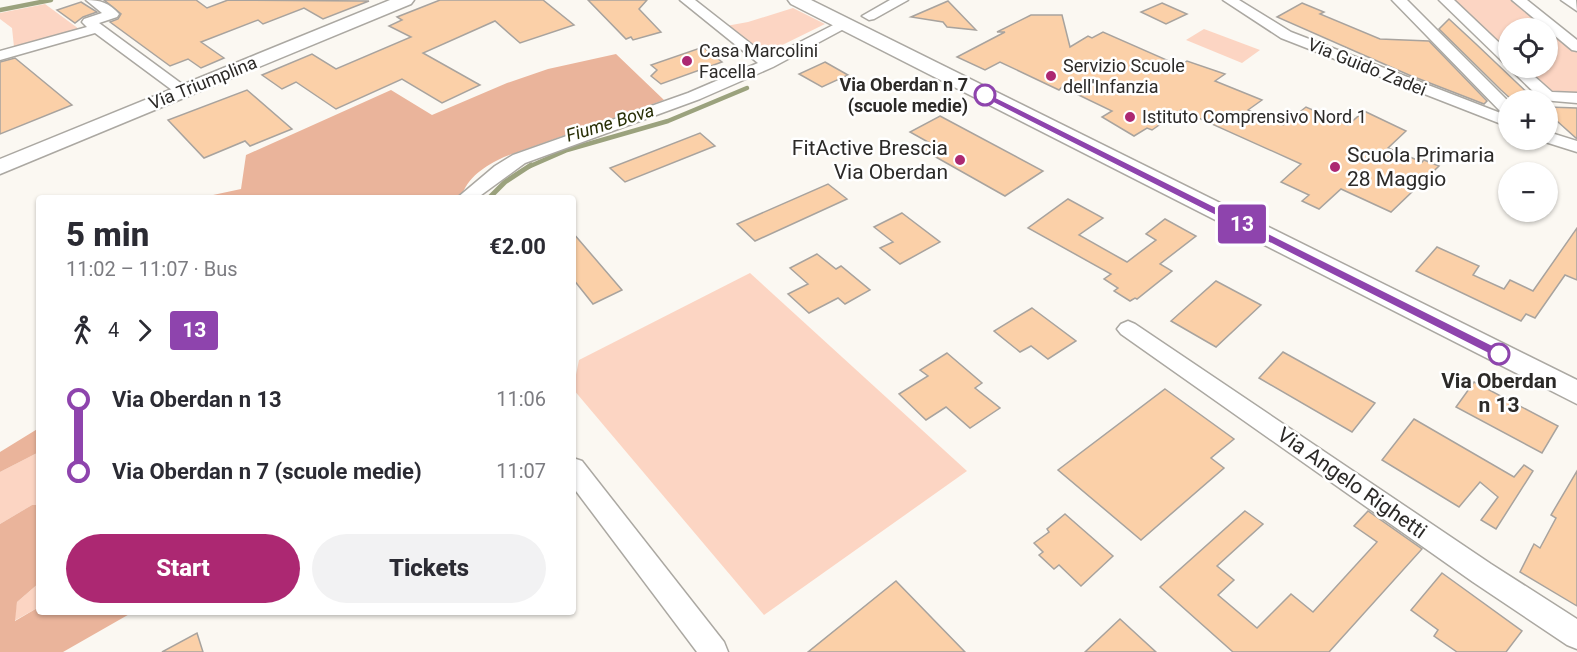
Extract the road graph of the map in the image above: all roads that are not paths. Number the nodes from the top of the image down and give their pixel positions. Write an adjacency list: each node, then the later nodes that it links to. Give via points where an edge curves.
1 (93, 0): 16 (street, via 112,14 89,22)
2 (389, 0): 22 (main road, Via Triumplina)
3 (405, 0): 29 (main road, Via Triumplina)
4 (687, 0): 20 (street)
5 (797, 0): 15 (main road)
6 (820, 0): 32 (main road)
7 (902, 0): 14 (street)
8 (1230, 0): 25 (street, Via Guido Zadei, via 1286,35)
9 (1399, 0): 24 (street)
10 (1446, 0): 18 (street)
11 (1519, 0): 17 (street)
12 (1568, 0): 13 (street)
13 (1577, 7)
14 (869, 16)
15 (846, 24): 20 (street); 33 (main road)
16 (98, 28): 19 (street); 22 (street)
17 (1577, 47)
18 (1498, 50)
19 (0, 56)
20 (768, 64): 30 (street, via 694,96 519,159)
21 (1528, 78): 23 (street, via 1548,97)
22 (177, 87): 28 (main road, Via Triumplina)
23 (1577, 98)
24 (1498, 100)
25 (1498, 118)
26 (1558, 140): 27 (street)
27 (1577, 147)
28 (0, 159)
29 (0, 167)
30 (470, 195)
31 (1128, 329): 35 (street, Via Angelo Righetti)
32 (1577, 372)
33 (1577, 393)
34 (576, 472): 36 (street)
35 (1577, 635)
36 (714, 652)

